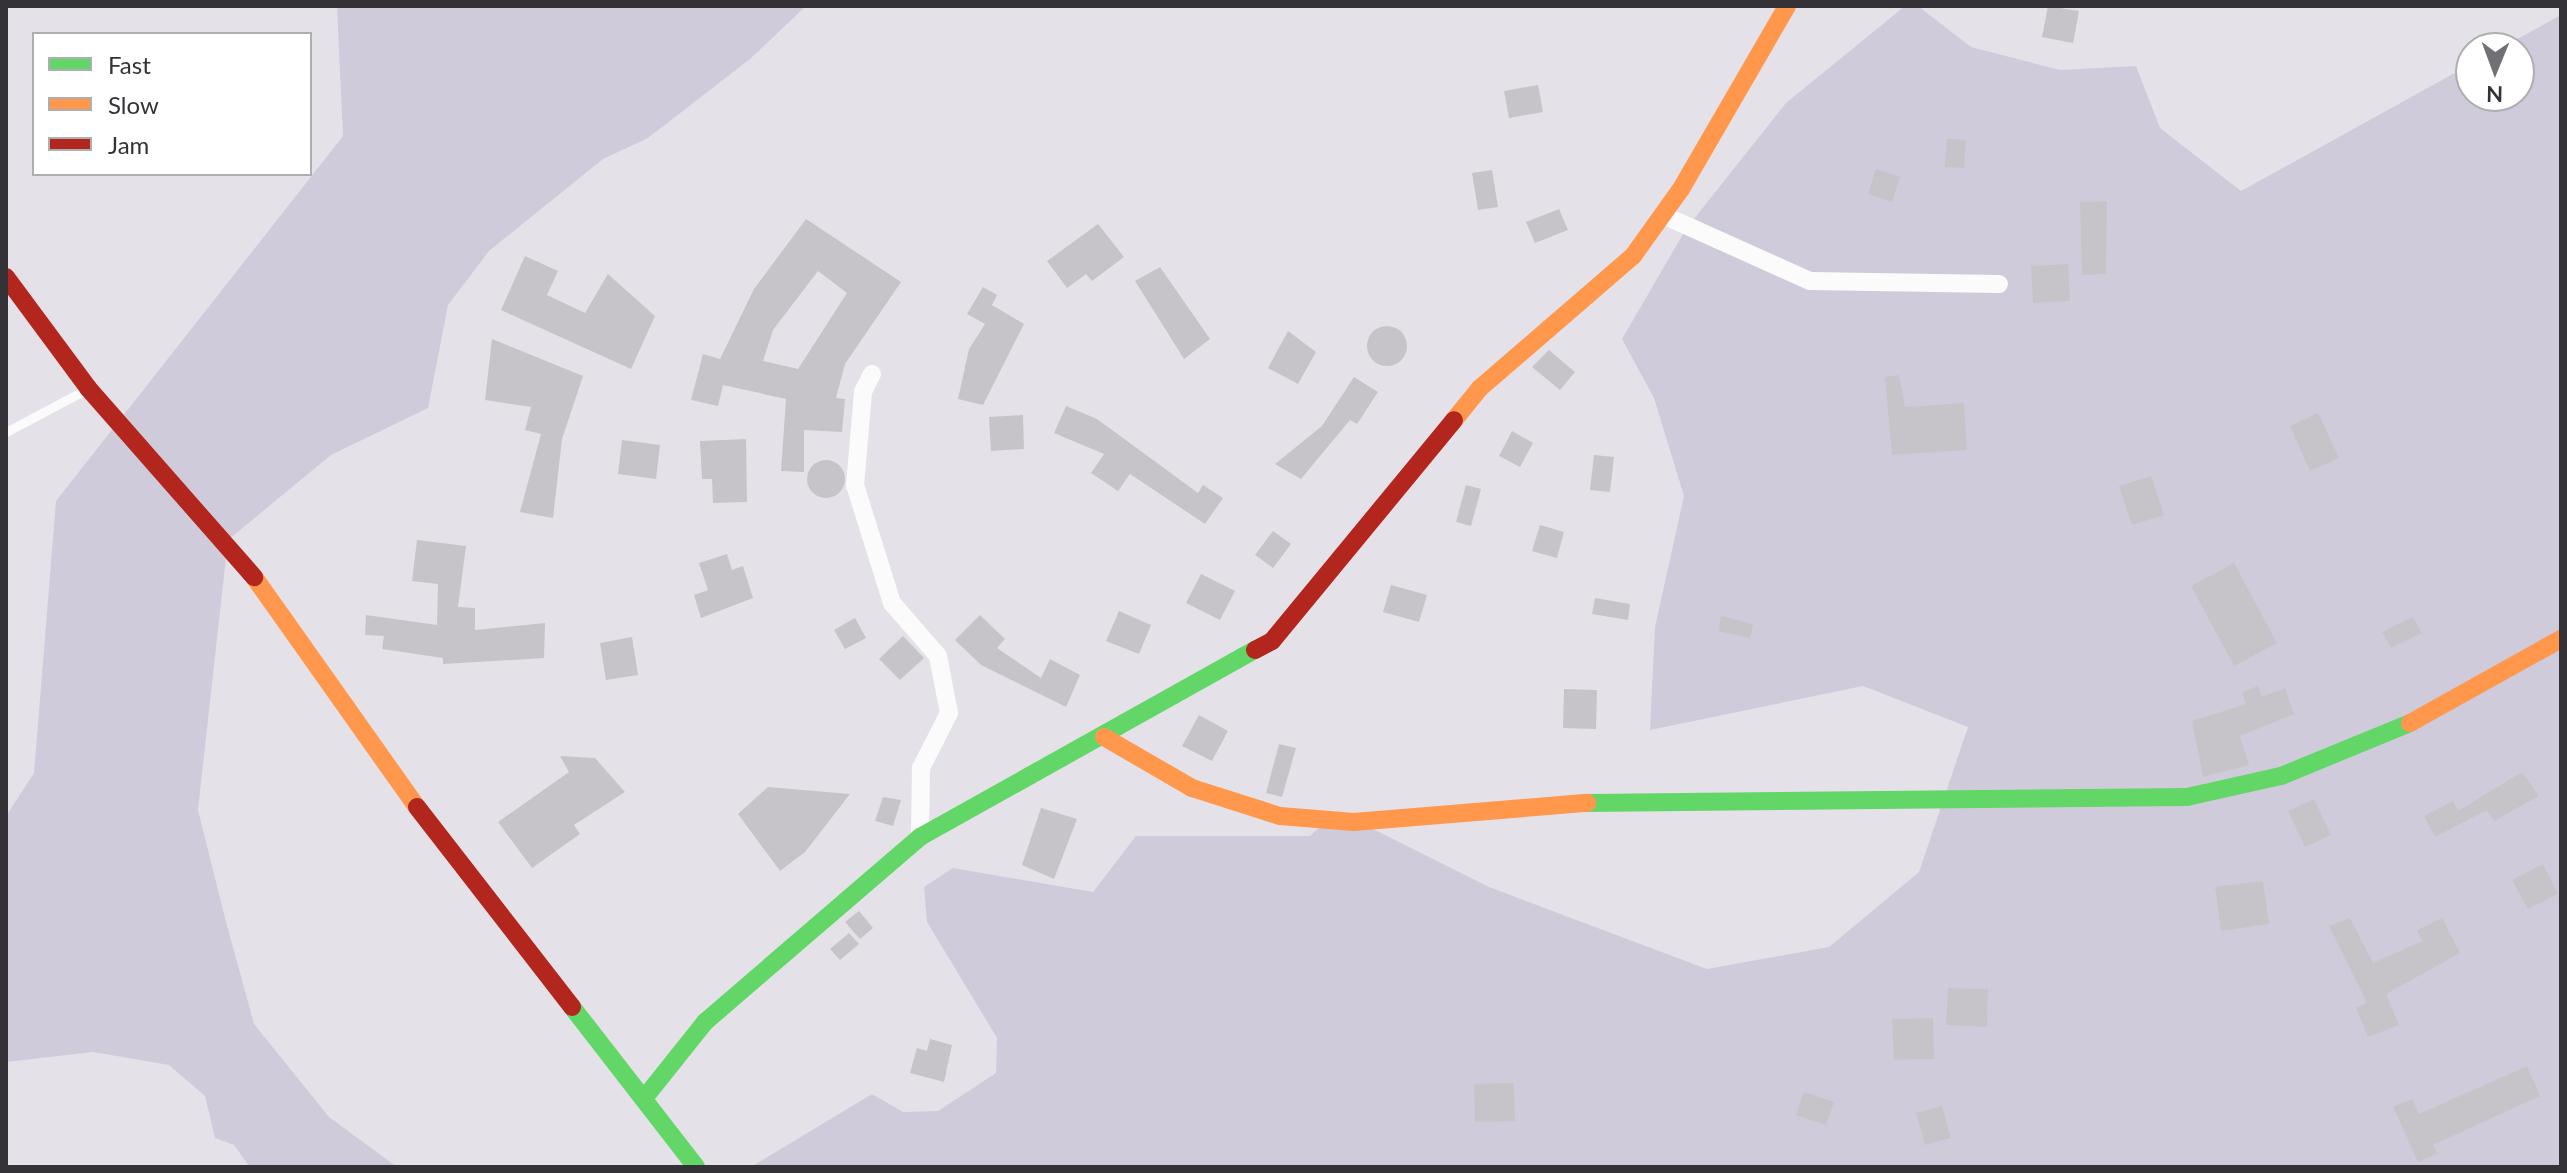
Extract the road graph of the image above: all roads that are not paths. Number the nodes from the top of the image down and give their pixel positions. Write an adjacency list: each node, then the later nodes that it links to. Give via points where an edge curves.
1 (1787, 6): 2 (street)
2 (1663, 215): 4 (street, via 1810,281); 9 (street, via 1633,256 1480,388 1272,641)
3 (6, 277): 6 (street)
4 (1999, 284)
5 (872, 374): 10 (street, via 863,392 855,485 892,603 938,656 949,713 921,768)
6 (88, 388): 7 (lane); 11 (street, via 228,540 408,796)
7 (6, 432)
8 (2561, 639): 9 (street, via 2462,700 2379,737 2281,776 2187,797 1655,798 1354,822 1280,816 1192,788)
9 (1104, 737): 10 (street)
10 (920, 837): 11 (street, via 705,1022)
11 (646, 1096): 12 (street)
12 (696, 1167)

